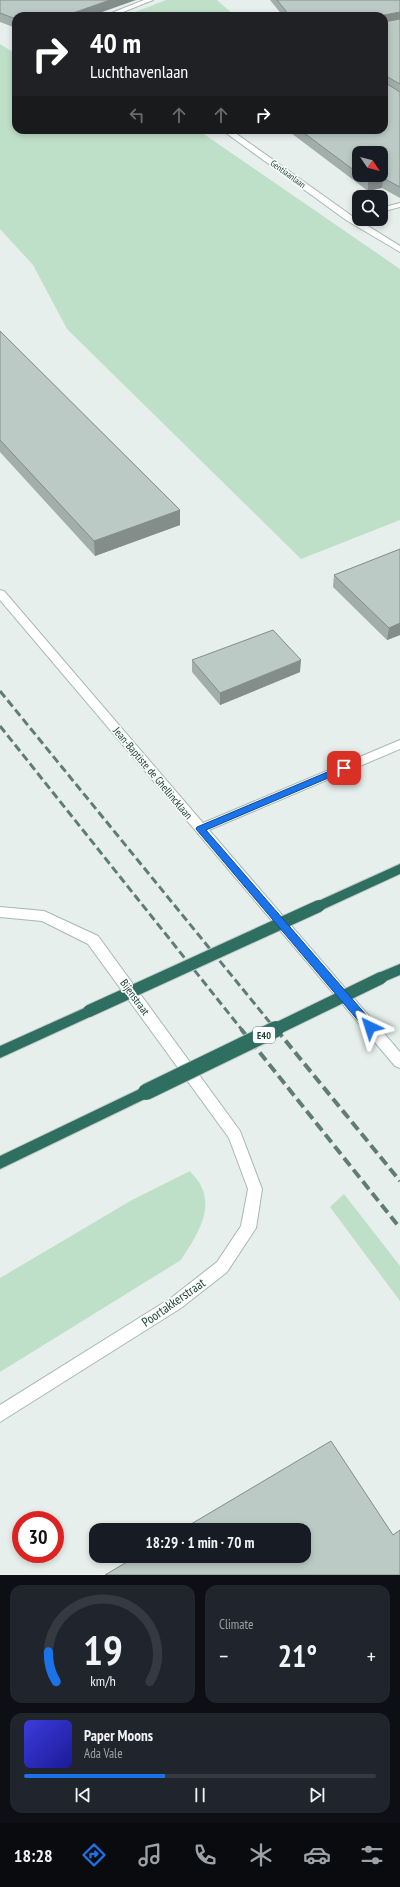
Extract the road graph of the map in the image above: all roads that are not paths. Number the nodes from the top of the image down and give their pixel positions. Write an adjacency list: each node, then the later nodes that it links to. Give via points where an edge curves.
1 (150, 0): 2 (street)
2 (118, 12)
3 (232, 134): 7 (street, Gentiaanlaan)
4 (400, 205): 5 (street)
5 (388, 208)
6 (352, 217): 7 (street)
7 (349, 218): 8 (street, Gentiaanlaan)
8 (400, 250)
9 (0, 593): 11 (street, Jean-Baptiste de Ghellincklaan)
10 (400, 744): 11 (street)
11 (200, 829): 16 (street, Jean-Baptiste de Ghellincklaan)
12 (400, 868): 15 (highway, bridge)
13 (0, 912): 17 (street, Bijenstraat, via 44,916 93,940)
14 (400, 969): 18 (highway, E40, bridge)
15 (0, 1052)
16 (400, 1062)
17 (234, 1135): 19 (street, Poortakkerstraat, via 255,1190 248,1228 222,1267 176,1303)
18 (0, 1163)
19 (0, 1414)

